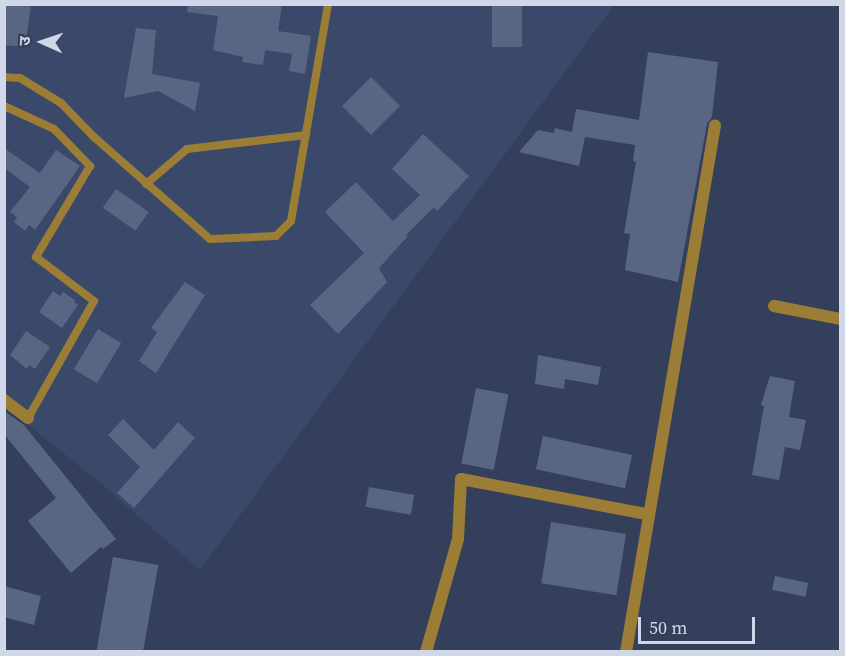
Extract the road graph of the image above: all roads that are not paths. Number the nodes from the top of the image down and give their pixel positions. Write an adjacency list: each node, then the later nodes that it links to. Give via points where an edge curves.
1 (328, 4): 5 (lane)
2 (4, 77): 6 (lane, via 20,78 61,102)
3 (4, 106): 10 (lane, via 54,129 90,166 36,257 94,301)
4 (715, 125): 11 (street)
5 (306, 135): 6 (lane, via 187,149); 6 (lane, via 291,221 276,236 210,239)
6 (146, 184)
7 (774, 306): 8 (street)
8 (840, 318)
9 (4, 400): 10 (street)
10 (28, 418)
11 (647, 514): 12 (street, via 461,479 458,539); 13 (street)
12 (426, 651)
13 (626, 651)

